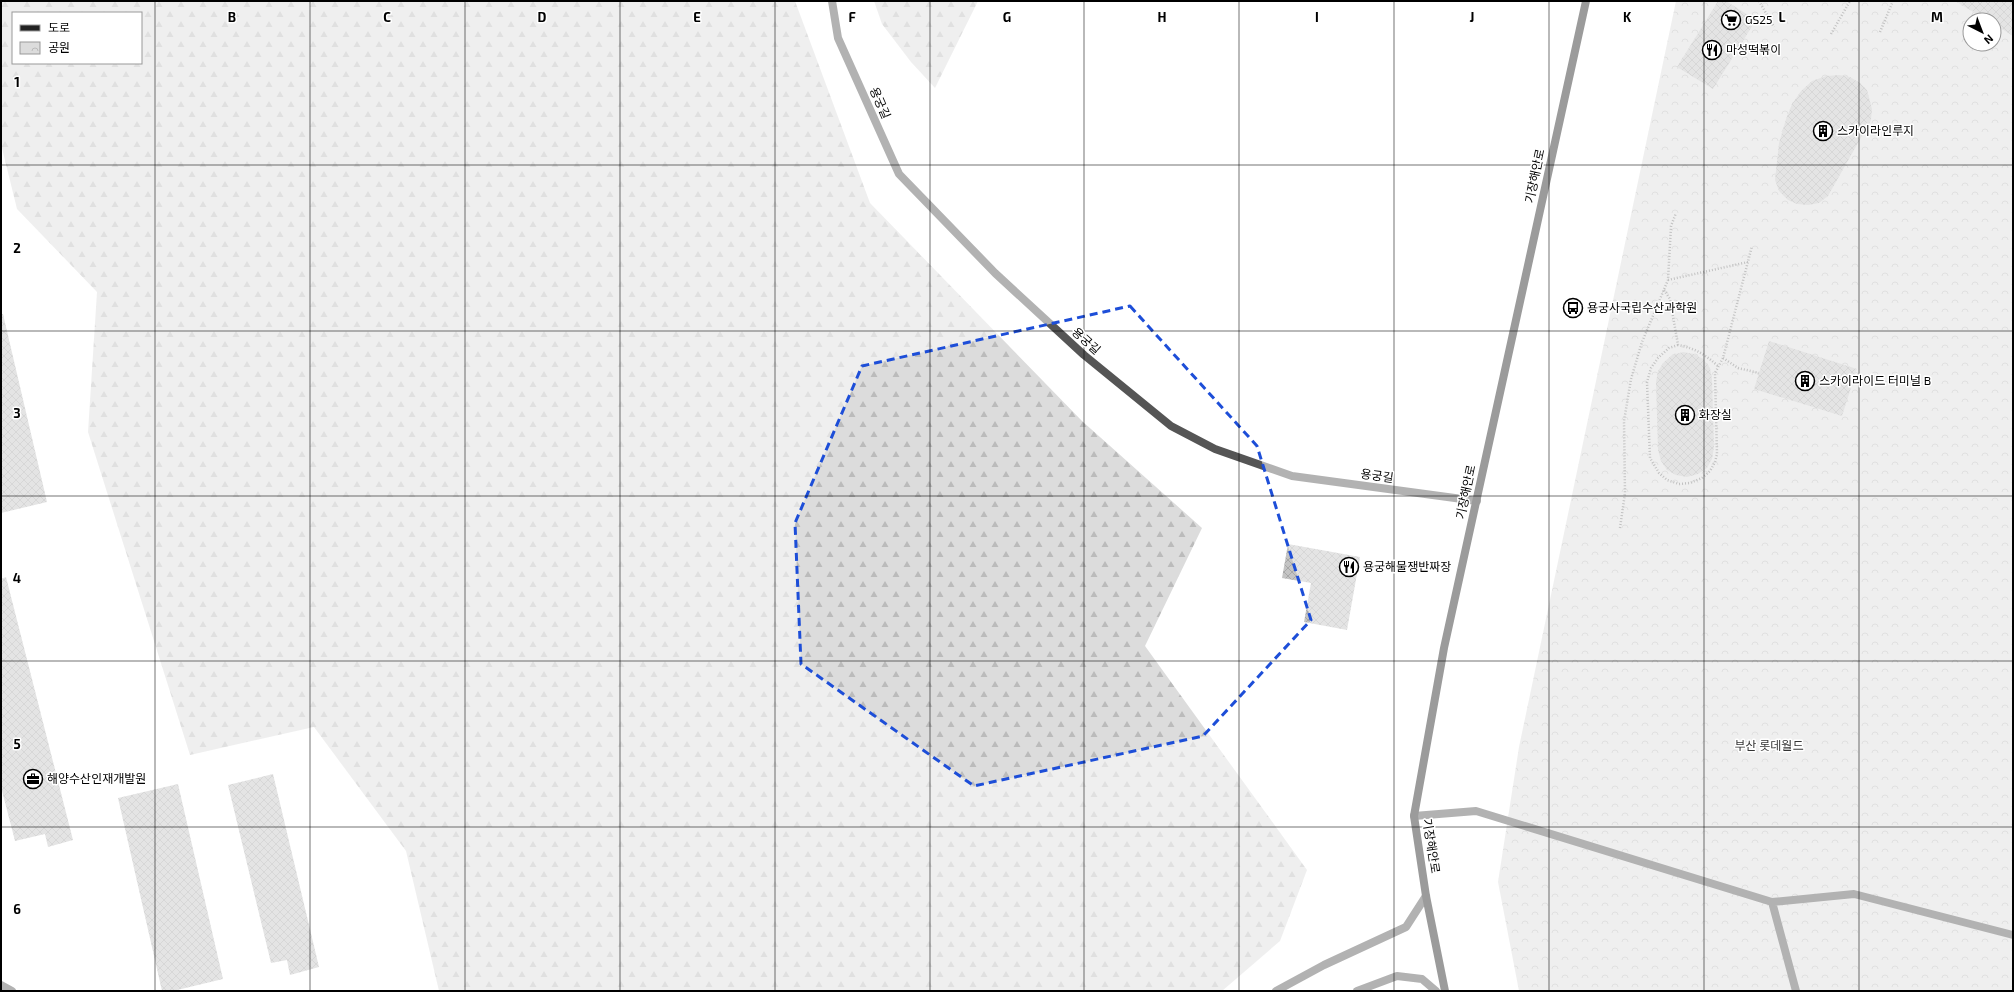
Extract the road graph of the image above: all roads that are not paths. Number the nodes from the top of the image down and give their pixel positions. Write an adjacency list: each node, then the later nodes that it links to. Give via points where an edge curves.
1 (832, 1): 3 (street, 용궁길, via 838,38 899,174 995,273 1084,355 1171,426 1215,450 1292,476)
2 (1586, 1): 3 (main road, 기장해안로)
3 (1477, 501): 4 (main road, 기장해안로, via 1444,648)
4 (1414, 816): 5 (main road, 기장해안로); 6 (street, via 1476,811)
5 (1426, 896): 10 (street, via 1406,927 1324,965); 13 (main road, 기장해안로)
6 (1772, 902): 7 (street, via 1854,894); 14 (street)
7 (2013, 935)
8 (1, 984): 9 (street)
9 (12, 991)
10 (1276, 991)
11 (1357, 991): 12 (street, via 1397,976 1422,979)
12 (1436, 991)
13 (1445, 991)
14 (1796, 991)

